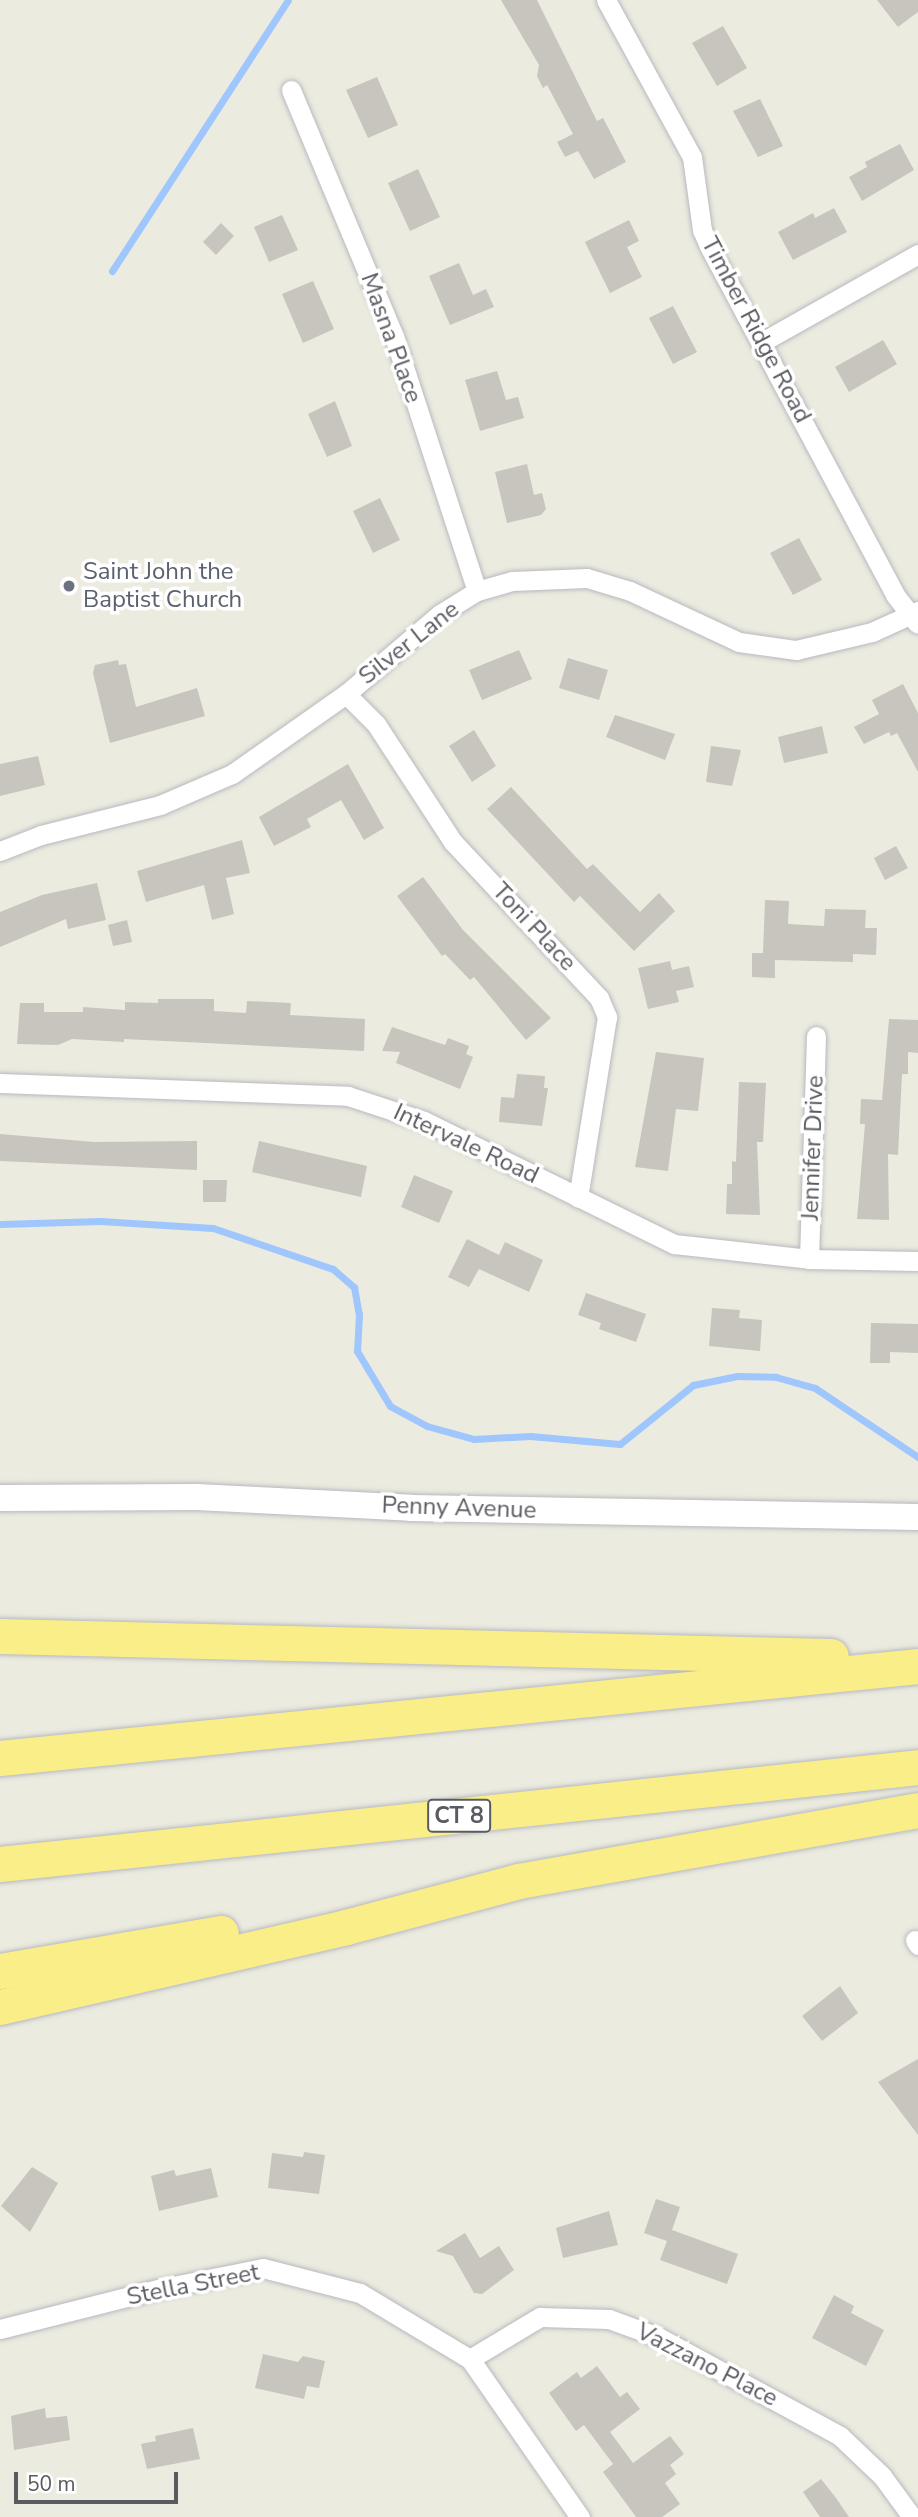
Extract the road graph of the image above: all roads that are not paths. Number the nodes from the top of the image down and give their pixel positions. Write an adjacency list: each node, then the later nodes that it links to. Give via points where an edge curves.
1 (606, 0): 4 (street, Timber Ridge Road, via 692,157 702,230)
2 (291, 90): 5 (street, Masna Place, via 394,336)
3 (918, 254): 4 (street)
4 (762, 342): 6 (street, Timber Ridge Road, via 895,595)
5 (478, 591): 6 (street, Silver Lane, via 551,577 587,578 630,591 739,642 796,650 828,646); 7 (street, Silver Lane, via 440,614)
6 (916, 617)
7 (346, 694): 8 (street, Silver Lane, via 232,774 191,794 41,835); 11 (street, Toni Place, via 376,724 453,842 599,998 607,1017)
8 (0, 851)
9 (816, 1036): 12 (street, Jennifer Drive)
10 (0, 1083): 11 (street, Intervale Road, via 348,1097 424,1121)
11 (578, 1198): 12 (street, Intervale Road, via 674,1244)
12 (809, 1259): 13 (street, Intervale Road)
13 (918, 1261)
14 (0, 1498): 15 (main road, Penny Avenue, via 197,1497 411,1508)
15 (918, 1517)
16 (0, 1636): 17 (highway, via 819,1655)
17 (918, 1648)
18 (918, 1666): 19 (highway)
19 (0, 1758)
20 (918, 1767): 22 (highway, CT 8)
21 (918, 1810): 23 (highway)
22 (0, 1864)
23 (519, 1881): 24 (highway); 25 (highway, via 346,1927)
24 (0, 1971)
25 (0, 2007)
26 (0, 2329): 27 (street, Stella Street, via 263,2268 360,2293)
27 (470, 2359): 28 (street, Stella Street); 29 (street, Vazzano Place, via 540,2317 609,2319 658,2337 840,2436 882,2476)
28 (580, 2517)
29 (912, 2517)

